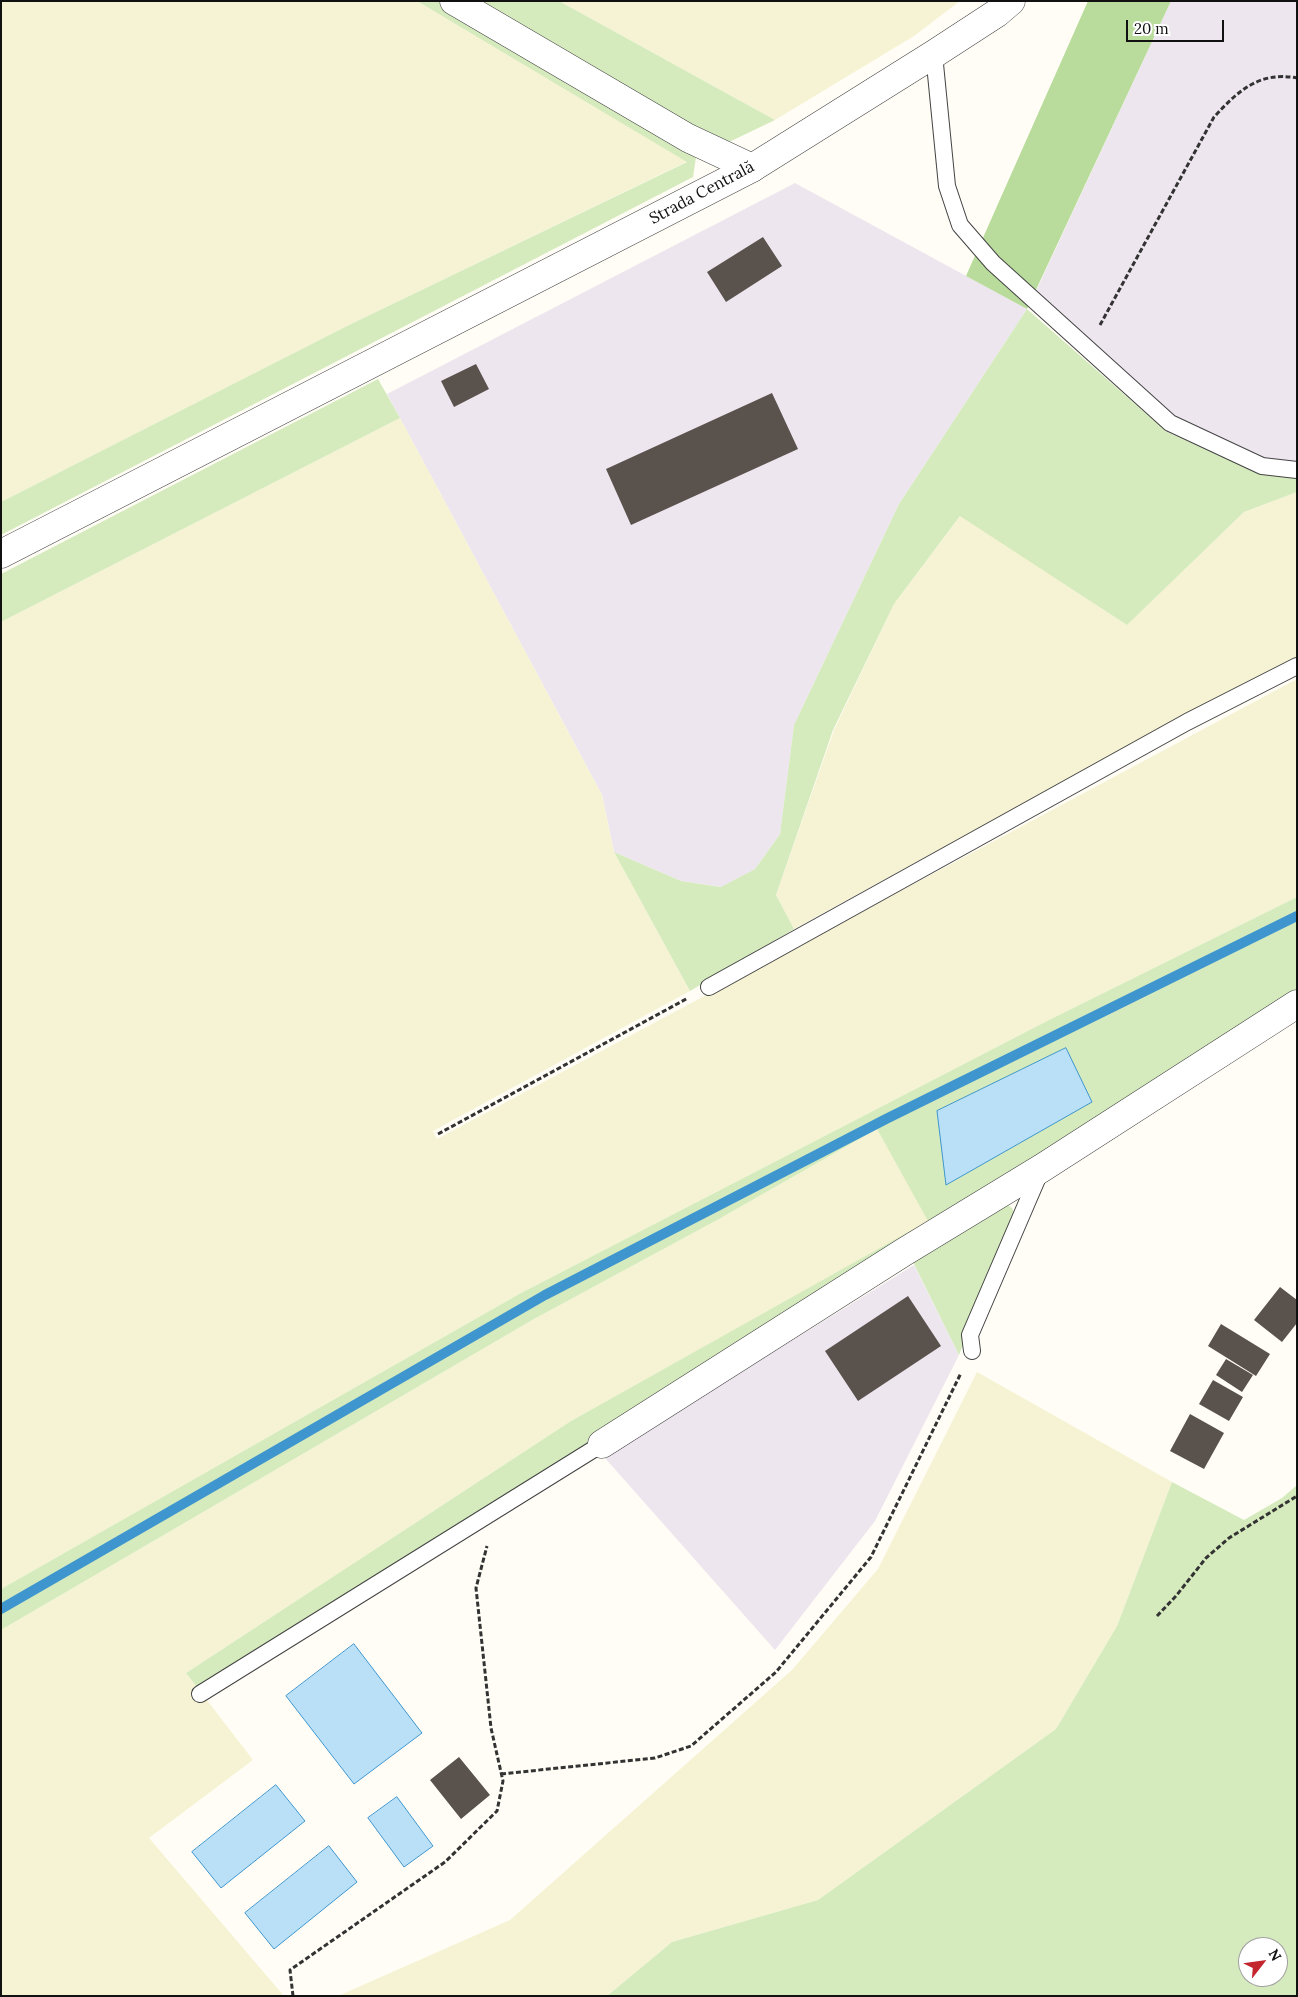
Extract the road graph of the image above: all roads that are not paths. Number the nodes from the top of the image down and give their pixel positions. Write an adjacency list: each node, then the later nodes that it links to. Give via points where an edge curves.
1 (454, 1): 4 (street, via 688,138)
2 (1011, 1): 3 (street, Strada Centrală)
3 (934, 54): 4 (street, Strada Centrală); 5 (lane, via 947,186 960,225 992,263 1170,423 1262,466)
4 (752, 168): 6 (street, Strada Centrală)
5 (1297, 470)
6 (1, 554)
7 (1297, 666): 8 (lane, via 1187,722)
8 (709, 987)
9 (1297, 1004): 10 (street)
10 (1042, 1168): 11 (lane, via 970,1335); 12 (street)
11 (972, 1351)
12 (602, 1444): 13 (lane)
13 (200, 1694)

